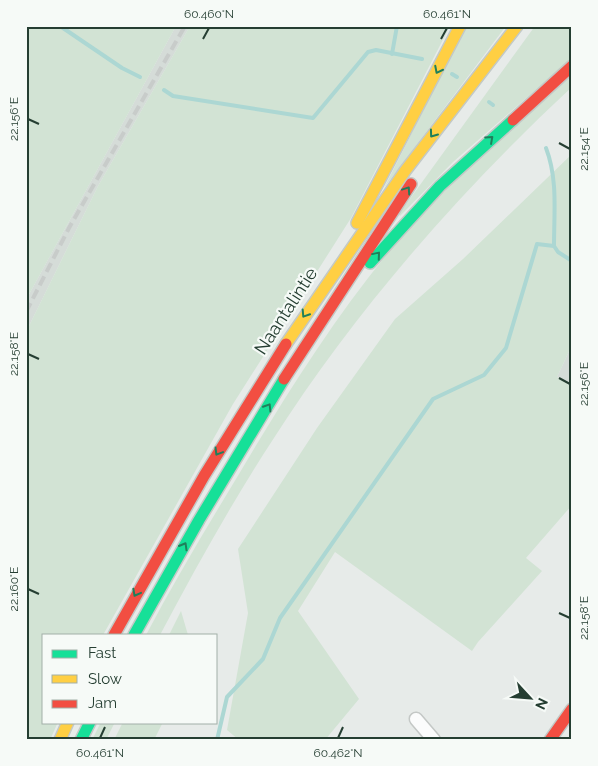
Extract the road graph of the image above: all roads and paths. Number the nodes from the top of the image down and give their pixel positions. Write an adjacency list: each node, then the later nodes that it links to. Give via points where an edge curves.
1 (460, 26): 5 (main road, one-way to 5)
2 (517, 26): 5 (main road, Naantalintie, one-way to 5)
3 (522, 26): 6 (main road, Naantalintie, one-way to 3, via 422,167)
4 (572, 66): 6 (main road, one-way to 4, via 440,186)
5 (331, 273): 7 (main road, Naantalintie, one-way to 7, via 200,482)
6 (322, 319): 8 (main road, Naantalintie, one-way to 6, via 214,494)
7 (115, 634)
8 (135, 634)
9 (572, 709): 16 (main road)
10 (416, 718): 15 (street)
11 (67, 724): 13 (main road)
12 (89, 724): 14 (main road)
13 (60, 740)
14 (81, 740)
15 (434, 740)
16 (550, 740)

